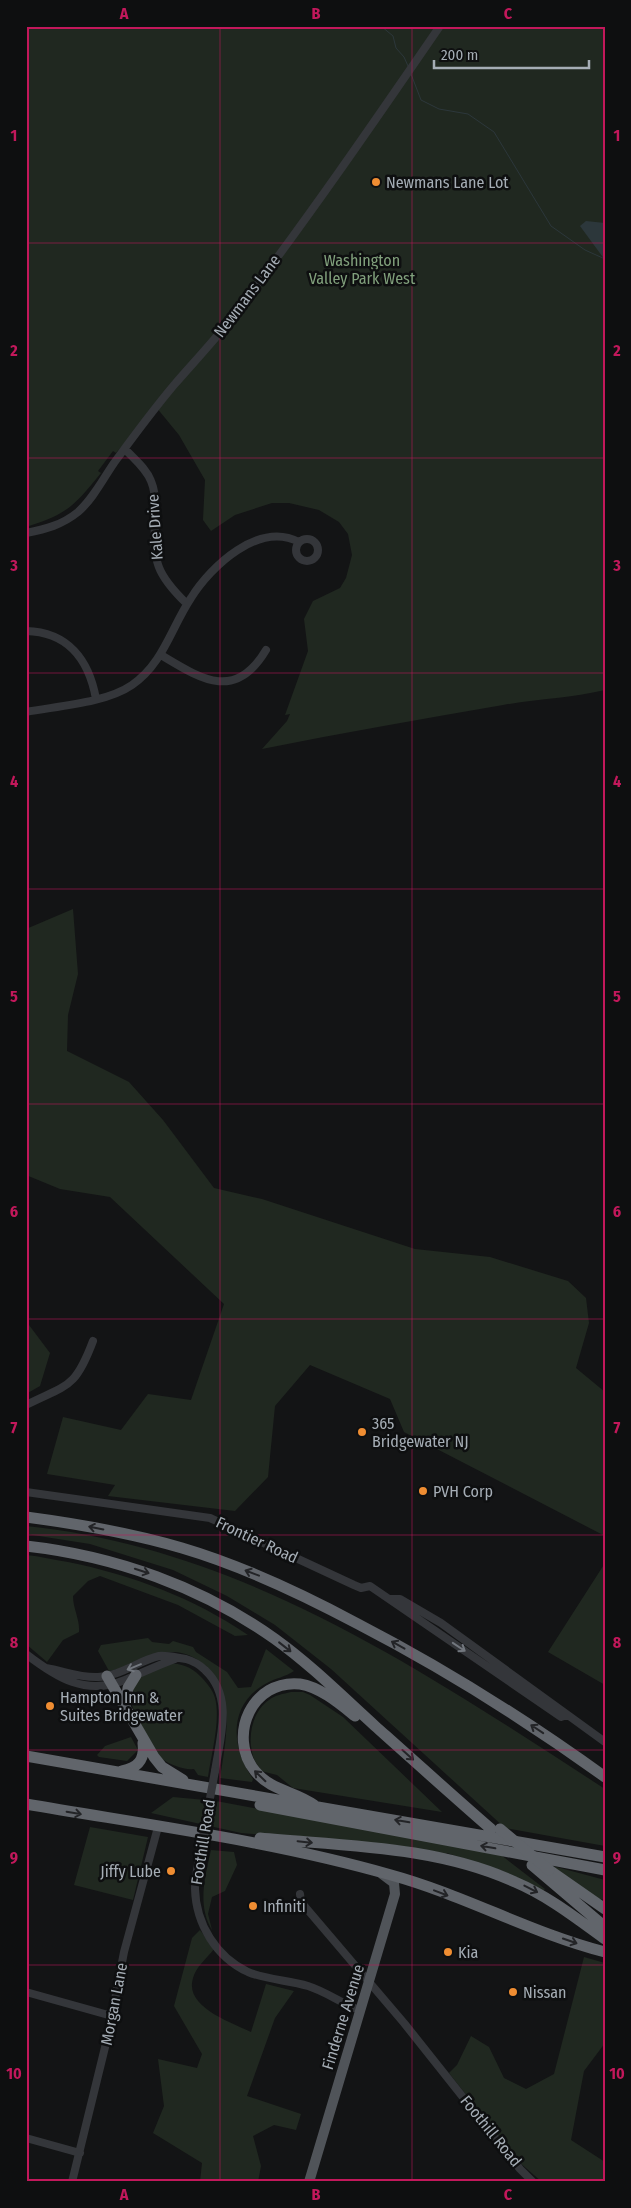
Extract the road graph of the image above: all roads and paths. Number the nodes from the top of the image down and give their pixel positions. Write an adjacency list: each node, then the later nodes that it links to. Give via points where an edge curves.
1 (440, 26): 2 (street, Newmans Lane, via 344,166 230,320)
2 (124, 449): 3 (street, Newmans Lane, via 79,510 51,528); 5 (street, Kale Drive, via 146,471 155,493 154,545 159,570)
3 (26, 533)
4 (299, 542): 5 (street, via 277,537 242,547 213,571)
5 (187, 604): 8 (street)
6 (26, 631): 9 (street, via 60,639 79,656 90,673)
7 (266, 650): 8 (street, via 248,673 240,679 224,682 199,677)
8 (161, 655): 9 (street, via 132,685)
9 (96, 699): 10 (street)
10 (26, 712)
11 (93, 1341): 12 (street, via 79,1374 59,1390)
12 (26, 1405)
13 (26, 1492): 24 (street, Frontier Road, via 210,1518 354,1586 370,1586 561,1717 567,1715)
14 (26, 1517): 22 (highway, one-way to 14, via 417,1656 318,1603 255,1574 182,1548 131,1535)
15 (26, 1546): 21 (highway, one-way to 21, via 109,1561 152,1575 204,1598 274,1639)
16 (26, 1654): 19 (street, Foothill Road, via 58,1677 76,1684)
17 (176, 1658): 18 (street, Foothill Road); 19 (street, Foothill Road, one-way to 19, via 159,1656); 48 (street, Foothill Road, bridge, via 189,1660 210,1675 219,1691 224,1714 195,1887 202,1923 220,1951 248,1972 313,1988)
18 (136, 1675): 19 (street, Foothill Road); 20 (highway, via 128,1688)
19 (110, 1680): 20 (highway)
20 (125, 1708): 23 (highway)
21 (375, 1725): 32 (highway, one-way to 21, via 303,1796 271,1785 252,1766 242,1737 252,1705 274,1688 299,1684 323,1693 363,1722); 34 (highway, one-way to 34)
22 (553, 1739): 26 (highway); 29 (highway)
23 (143, 1742): 27 (highway, via 140,1764 131,1769); 30 (highway, via 162,1768)
24 (605, 1742)
25 (26, 1756): 27 (highway)
26 (605, 1769)
27 (111, 1771): 28 (highway)
28 (141, 1776): 30 (highway); 38 (highway, one-way to 28, via 150,1784)
29 (605, 1777)
30 (191, 1785): 32 (highway)
31 (26, 1804): 33 (highway, one-way to 33)
32 (316, 1807): 36 (highway, one-way to 32)
33 (158, 1827): 35 (highway); 49 (street, Morgan Lane, via 124,1952)
34 (495, 1829): 42 (highway, bridge); 43 (highway)
35 (221, 1838): 37 (highway); 44 (highway, one-way to 44, via 245,1837 392,1851 465,1864 538,1893)
36 (605, 1857)
37 (375, 1870): 39 (highway); 41 (main road, via 392,1880)
38 (605, 1870)
39 (416, 1883): 41 (main road, via 400,1888); 45 (highway, one-way to 45)
40 (300, 1894): 46 (street, Foothill Road, via 301,1902)
41 (395, 1894): 46 (main road, Finderne Avenue)
42 (605, 1909)
43 (605, 1928)
44 (605, 1940)
45 (605, 1952)
46 (369, 1981): 48 (main road, Finderne Avenue); 54 (street, Foothill Road)
47 (26, 1992): 49 (street)
48 (360, 2010): 53 (main road, Finderne Avenue)
49 (112, 2016): 51 (street, Morgan Lane)
50 (26, 2138): 51 (street)
51 (80, 2153): 52 (street, Morgan Lane)
52 (72, 2182)
53 (309, 2182)
54 (533, 2182)

